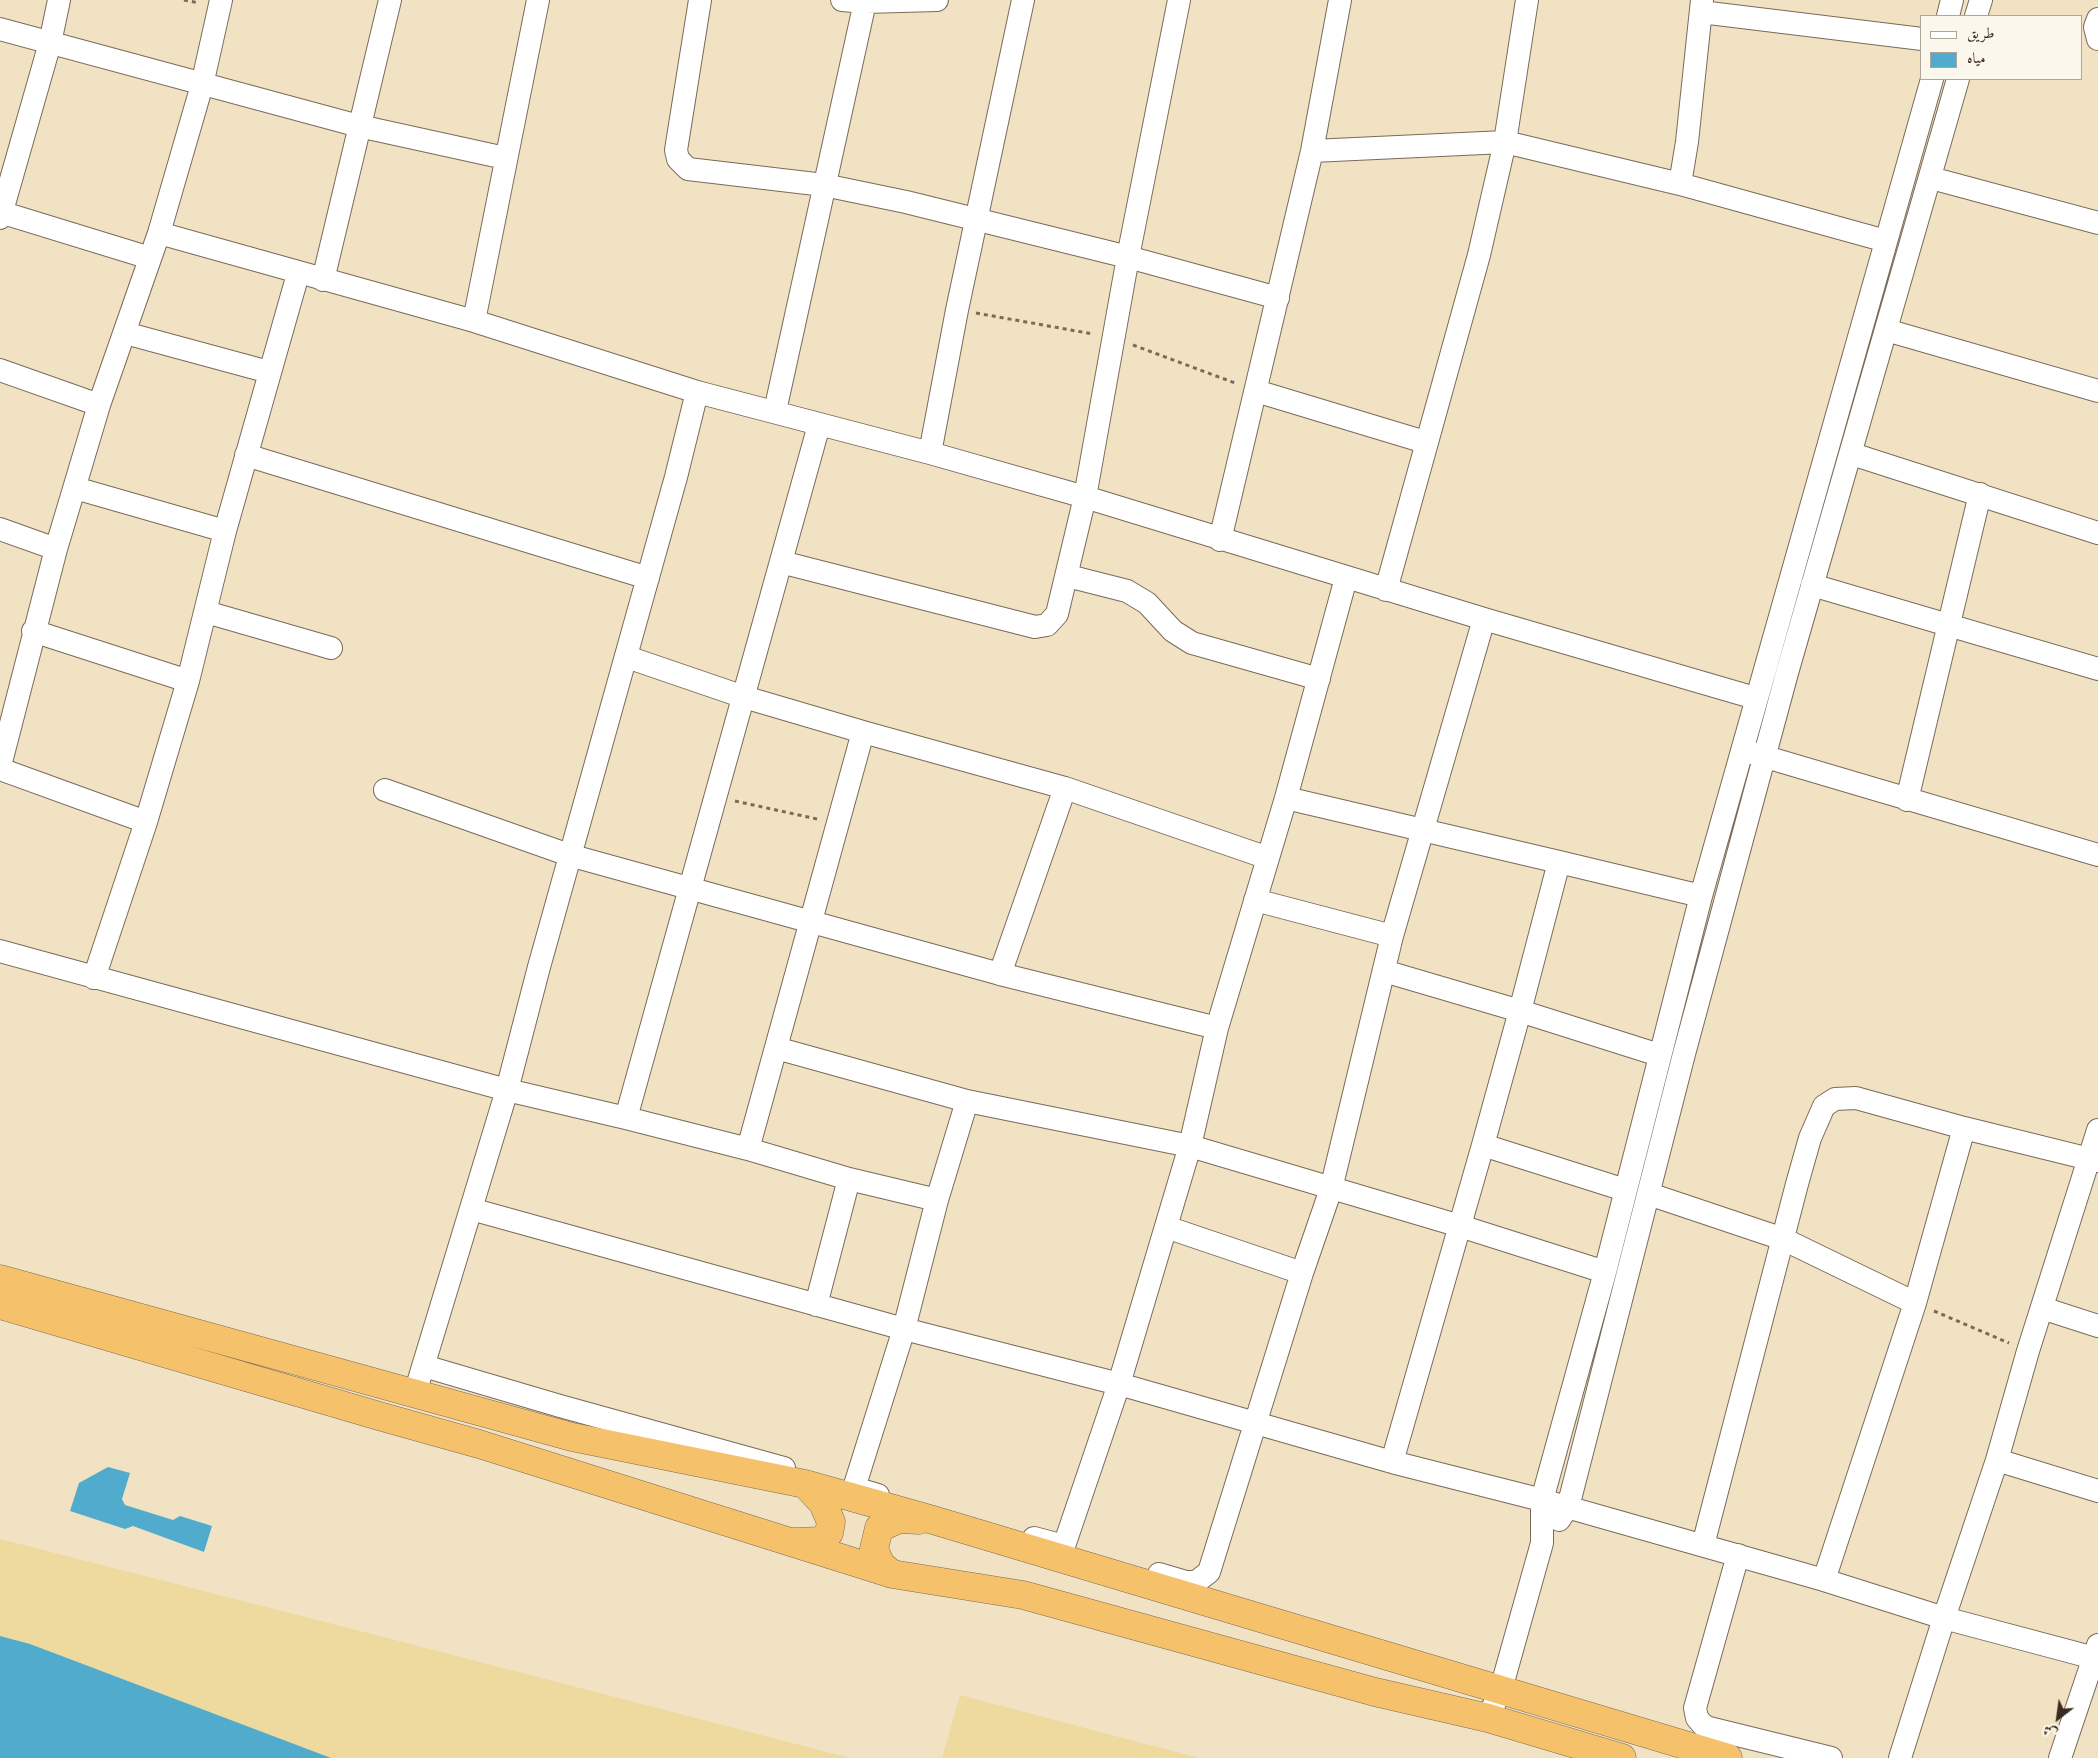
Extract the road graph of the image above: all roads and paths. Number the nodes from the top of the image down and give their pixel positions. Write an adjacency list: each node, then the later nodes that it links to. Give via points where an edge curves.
1 (59, 0): 22 (street)
2 (221, 0): 25 (street)
3 (390, 0): 26 (street)
4 (538, 0): 29 (street)
5 (700, 0): 32 (street, via 676,150 678,159 693,170)
6 (842, 0): 14 (street)
7 (937, 0): 14 (street)
8 (1023, 0): 34 (street)
9 (1179, 0): 38 (street)
10 (1340, 0): 28 (street)
11 (1527, 0): 27 (street)
12 (1952, 0): 16 (street)
13 (1981, 0): 17 (street)
14 (865, 2): 32 (street)
15 (1701, 6): 20 (street); 31 (street)
16 (1948, 15)
17 (1976, 15)
18 (2098, 19): 21 (street, via 2095,27)
19 (0, 29): 22 (street)
20 (1920, 39)
21 (2098, 40)
22 (50, 43): 25 (street); 33 (street)
23 (1932, 80): 37 (street)
24 (1958, 80): 30 (street)
25 (202, 86): 26 (street); 36 (street)
26 (360, 126): 29 (street); 41 (street)
27 (1505, 142): 28 (street); 31 (street); 56 (street, via 1479,255)
28 (1312, 151): 42 (street)
29 (505, 158): 44 (street)
30 (1931, 178): 35 (street); 45 (street)
31 (1680, 184): 37 (street)
32 (824, 185): 34 (street); 54 (street)
33 (1, 214): 39 (street)
34 (976, 219): 38 (street); 43 (street)
35 (2098, 223)
36 (159, 233): 39 (street); 40 (street)
37 (1886, 241): 84 (street)
38 (1128, 257): 42 (street); 47 (street)
39 (150, 258): 46 (street)
40 (298, 274): 41 (street); 49 (street)
41 (324, 280): 44 (street)
42 (1278, 298): 50 (street)
43 (957, 310): 47 (path); 57 (street)
44 (474, 322): 52 (street)
45 (1886, 330): 51 (street); 58 (street)
46 (125, 333): 49 (street); 53 (street)
47 (1114, 338): 50 (path); 62 (street)
48 (0, 370): 53 (street)
49 (269, 372): 59 (street)
50 (1256, 391): 56 (street); 66 (street)
51 (2098, 391)
52 (697, 392): 54 (street); 70 (street)
53 (99, 405): 60 (street)
54 (775, 411): 55 (street)
55 (819, 425): 57 (street); 68 (street)
56 (1425, 442): 73 (street)
57 (930, 453): 62 (street)
58 (1852, 454): 61 (street); 72 (street)
59 (246, 456): 64 (street); 70 (street)
60 (75, 488): 64 (street); 67 (street)
61 (1980, 494): 65 (street); 76 (street)
62 (1085, 497): 66 (street); 69 (street)
63 (0, 529): 67 (street)
64 (225, 531): 74 (street)
65 (2098, 533)
66 (1220, 540): 71 (street)
67 (56, 549): 77 (street)
68 (781, 562): 69 (street, via 1035,628 1047,625 1057,614); 83 (street)
69 (1068, 576): 81 (street, via 1127,591 1147,603 1173,631 1192,643)
70 (648, 578): 79 (street)
71 (1346, 578): 73 (street); 81 (street)
72 (1812, 585): 76 (street); 87 (street)
73 (1386, 590): 75 (street)
74 (206, 612): 78 (street); 82 (street)
75 (1484, 619): 84 (street); 96 (street)
76 (1950, 627): 80 (street); 93 (street)
77 (33, 631): 82 (street); 88 (street)
78 (331, 648)
79 (627, 657): 83 (street); 97 (street)
80 (2098, 669)
81 (1318, 679): 92 (street)
82 (188, 681): 94 (street)
83 (744, 697): 85 (street); 91 (street)
84 (1755, 698): 86 (street)
85 (863, 732): 89 (street); 95 (street)
86 (1741, 749): 87 (street); 102 (street)
87 (1764, 756): 93 (street); 126 (street)
88 (0, 768): 94 (street)
89 (1065, 788): 99 (street); 108 (street)
90 (386, 790): 97 (street)
91 (715, 796): 95 (path); 101 (street)
92 (1286, 798): 96 (street); 99 (street)
93 (1907, 800): 98 (street)
94 (146, 822): 109 (street)
95 (838, 824): 104 (street)
96 (1423, 829): 100 (street); 105 (street)
97 (570, 855): 101 (street); 114 (street)
98 (2098, 855)
99 (1268, 858): 103 (street)
100 (1559, 862): 102 (street); 110 (street)
101 (689, 889): 104 (street); 116 (street)
102 (1701, 896): 113 (street)
103 (1255, 900): 105 (street); 111 (street)
104 (811, 922): 108 (street); 112 (street)
105 (1392, 936): 107 (street)
106 (0, 951): 109 (street)
107 (1384, 972): 110 (street); 124 (street)
108 (1000, 974): 111 (street)
109 (94, 978): 114 (street)
110 (1520, 1011): 113 (street); 119 (street)
111 (1217, 1028): 120 (street)
112 (776, 1048): 115 (street); 121 (street)
113 (1659, 1054): 125 (street)
114 (507, 1090): 116 (street); 128 (street)
115 (968, 1101): 120 (street); 127 (street)
116 (626, 1118): 121 (street)
117 (1964, 1128): 122 (street); 131 (street, via 1856,1098 1835,1099 1824,1106 1816,1123); 136 (street)
118 (2098, 1130): 122 (street)
119 (1483, 1145): 125 (street); 129 (street)
120 (1190, 1146): 124 (street); 130 (street)
121 (748, 1149): 123 (street)
122 (2094, 1159): 139 (street)
123 (849, 1179): 127 (street); 138 (street)
124 (1331, 1189): 129 (street); 133 (street)
125 (1625, 1190): 132 (street)
126 (1649, 1194): 131 (street); 153 (street)
127 (937, 1200): 141 (street)
128 (471, 1208): 138 (street); 143 (street)
129 (1460, 1226): 132 (street); 148 (street)
130 (1166, 1227): 133 (street); 144 (street)
131 (1782, 1239): 136 (street); 157 (street)
132 (1605, 1272): 152 (street)
133 (1302, 1273): 146 (street)
134 (0, 1279): 135 (highway)
135 (37, 1303): 137 (highway); 145 (highway); 155 (highway, via 378,1416 480,1444)
136 (1915, 1303): 142 (path); 161 (street)
137 (0, 1305)
138 (816, 1305): 141 (street)
139 (2042, 1308): 140 (street); 142 (street)
140 (2098, 1326)
141 (904, 1329): 144 (street); 150 (street)
142 (2028, 1351): 147 (street)
143 (424, 1366): 145 (street); 150 (street)
144 (1119, 1384): 146 (street); 158 (street)
145 (415, 1392): 149 (highway, via 572,1436)
146 (1255, 1423): 148 (street); 158 (street, via 1209,1572 1196,1582 1186,1582)
147 (1997, 1460): 151 (street); 162 (street)
148 (1392, 1462): 152 (street)
149 (805, 1484): 154 (highway); 155 (highway, via 823,1503 831,1522 830,1533 821,1541)
150 (854, 1488): 158 (street)
151 (2098, 1490)
152 (1542, 1500): 153 (street); 156 (street)
153 (1568, 1507): 156 (street); 157 (street)
154 (933, 1520): 160 (highway, via 899,1519 879,1528 874,1549 881,1565); 164 (highway)
155 (790, 1542): 160 (highway)
156 (1542, 1543): 164 (street)
157 (1703, 1545): 159 (street)
158 (1064, 1546)
159 (1738, 1554): 161 (street); 168 (street, via 1695,1708 1697,1718 1709,1728)
160 (892, 1574): 165 (highway, via 1023,1595 1375,1692)
161 (1824, 1580): 162 (street)
162 (1944, 1618): 163 (street); 169 (street)
163 (2097, 1654): 170 (street)
164 (1501, 1689): 165 (street); 167 (highway)
165 (1488, 1718): 166 (highway)
166 (1622, 1758)
167 (1728, 1758)
168 (1831, 1758)
169 (1900, 1758)
170 (2060, 1758)

